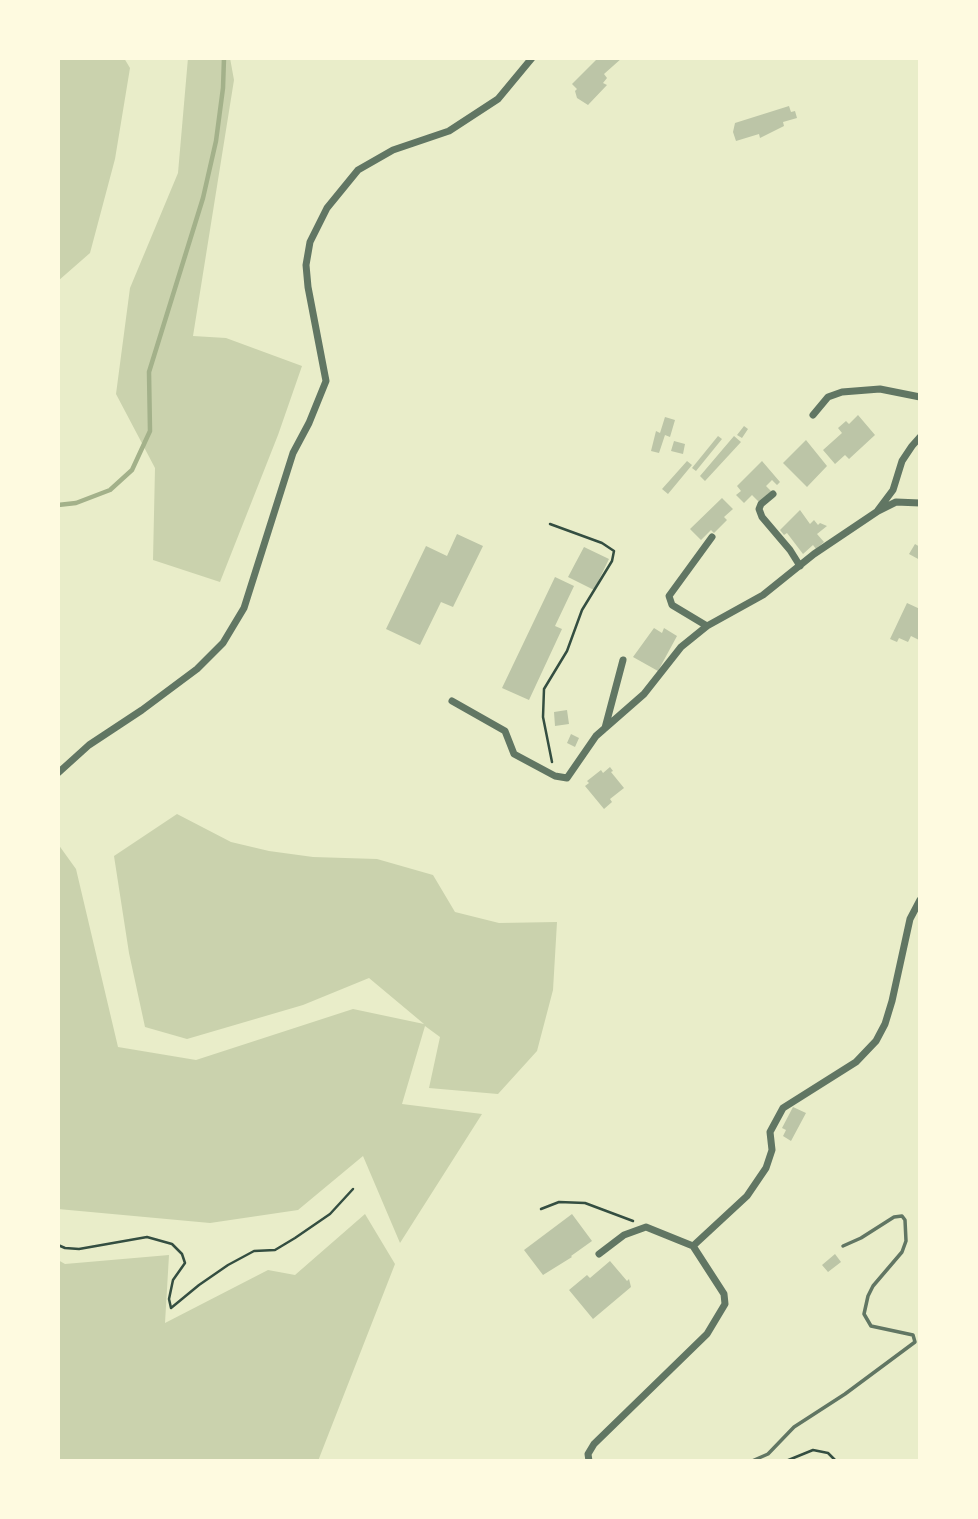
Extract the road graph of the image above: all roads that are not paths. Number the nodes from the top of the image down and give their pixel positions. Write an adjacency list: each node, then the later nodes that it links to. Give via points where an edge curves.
1 (532, 58): 14 (street, via 498,99 449,131 393,150 358,170 327,208 310,242 306,265 326,381 293,453 244,608 223,643 189,676)
2 (920, 397): 3 (street, via 880,390 842,392 828,397)
3 (813, 415)
4 (920, 437): 7 (street, via 902,461 892,490)
5 (773, 494): 9 (street, via 761,503 762,517)
6 (920, 503): 7 (street, via 896,502)
7 (878, 510): 9 (street)
8 (712, 537): 10 (street, via 669,596 672,605)
9 (800, 566): 10 (street, via 763,595)
10 (707, 626): 13 (street)
11 (623, 660): 13 (street)
12 (452, 701): 13 (street, via 505,731 514,754 555,776 567,778)
13 (605, 729)
14 (61, 763): 15 (street)
15 (58, 773)
16 (920, 900): 17 (street, via 876,1041 856,1062 783,1108 770,1132 772,1150 766,1168 747,1196)
17 (693, 1246): 19 (street, via 646,1227 624,1235); 20 (street, via 724,1294 725,1304 708,1334 594,1444)
18 (843, 1246): 21 (lane, via 902,1216 906,1241 902,1252 873,1286 864,1314 871,1326 913,1335 915,1342 794,1427 768,1454)
19 (599, 1254)
20 (589, 1461)
21 (752, 1461)

